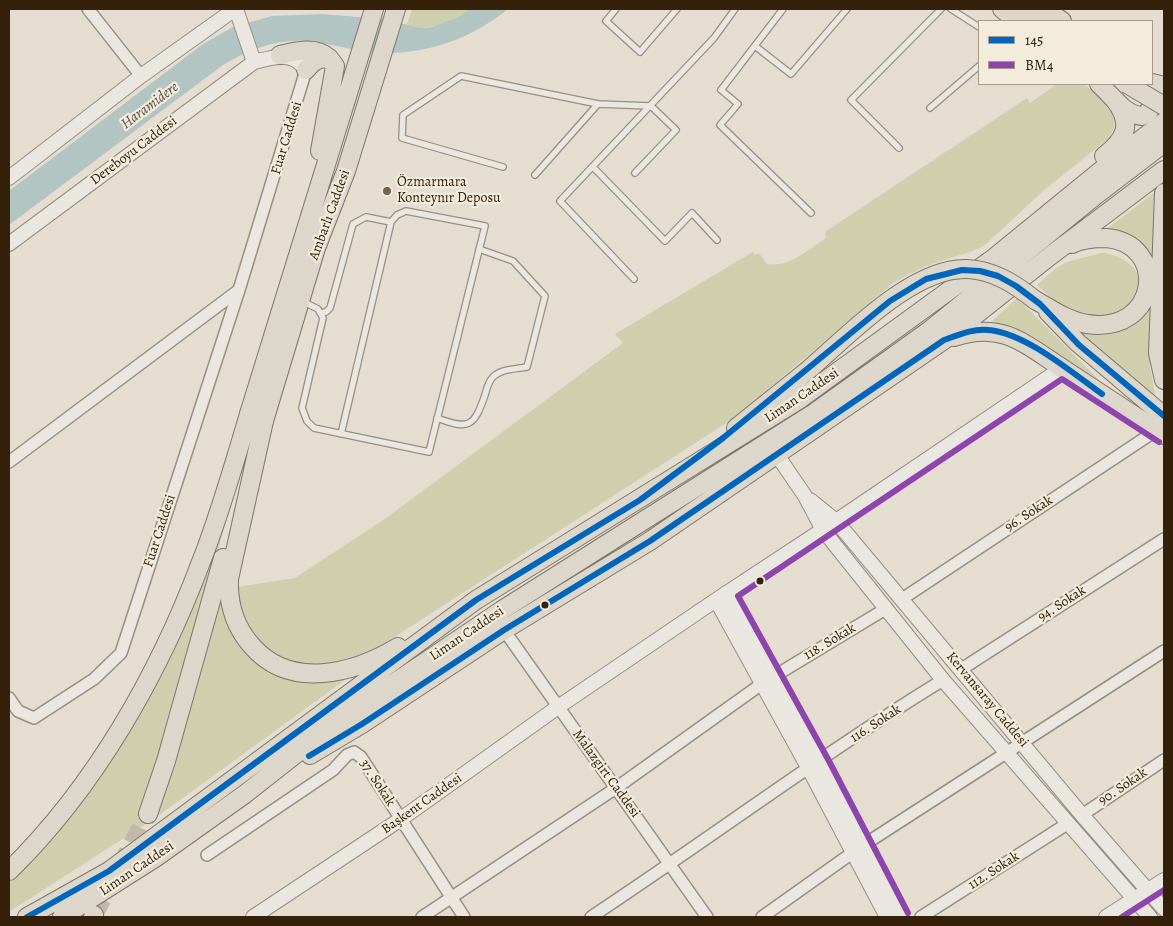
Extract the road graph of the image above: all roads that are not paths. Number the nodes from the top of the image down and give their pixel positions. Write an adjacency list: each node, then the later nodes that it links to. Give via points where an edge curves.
1 (88, 9): 25 (street)
2 (374, 9): 43 (main road, Ambarlı Caddesi)
3 (396, 9): 54 (main road, Ambarlı Caddesi, via 346,172 316,248)
4 (616, 9): 5 (lane, via 606,21 640,52)
5 (677, 9)
6 (735, 9): 31 (lane, via 714,38)
7 (783, 9): 19 (lane)
8 (847, 9): 19 (lane, via 791,74)
9 (941, 9): 36 (lane, via 851,100)
10 (951, 9): 18 (lane)
11 (1002, 9): 15 (main road)
12 (1023, 9): 16 (main road)
13 (1045, 9): 17 (main road)
14 (237, 13): 22 (street); 25 (street)
15 (1016, 20)
16 (1039, 20)
17 (1061, 20)
18 (978, 26)
19 (755, 46): 45 (lane, via 721,90 738,104 720,125)
20 (280, 55): 21 (main road, via 309,50); 22 (street); 24 (street, via 297,61)
21 (329, 58): 24 (main road, via 317,60); 43 (main road, via 335,66 320,147)
22 (252, 59): 49 (street, Dereboyu Caddesi)
23 (978, 67): 33 (lane)
24 (306, 70): 53 (street, Fuar Caddesi)
25 (141, 76): 42 (street)
26 (1100, 85): 29 (main road)
27 (1129, 85): 32 (main road, bridge)
28 (1144, 85): 29 (main road, via 1154,100 1148,113 1134,116)
29 (1115, 100): 47 (main road, via 1124,114 1126,125 1122,138 1043,208)
30 (598, 104): 31 (lane); 37 (lane, via 461,76 403,115 402,138); 41 (lane)
31 (651, 106): 38 (lane); 40 (lane, via 676,130)
32 (1164, 106)
33 (930, 108)
34 (1164, 122): 47 (main road, Liman Caddesi)
35 (1164, 143): 87 (main road, Liman Caddesi, via 930,330 814,413 502,610 338,721)
36 (899, 148)
37 (503, 167)
38 (593, 167): 48 (lane, via 665,241 692,213); 52 (lane, via 560,201)
39 (1164, 170): 51 (main road)
40 (635, 173)
41 (535, 174)
42 (9, 178)
43 (317, 193): 60 (main road, Ambarlı Caddesi)
44 (1164, 193): 59 (main road, via 1158,353)
45 (811, 212)
46 (391, 222): 50 (lane, via 406,211 485,226); 56 (lane, via 366,217 352,224 330,308); 63 (lane)
47 (1020, 235): 67 (main road, Liman Caddesi, via 995,257 800,399)
48 (717, 240)
49 (9, 244)
50 (479, 248): 61 (lane); 61 (lane, via 513,260 545,296 527,367 501,372 490,380 478,416 472,422 458,426)
51 (1050, 256): 55 (main road, via 1075,242 1096,238 1116,239 1131,246 1147,271 1148,287 1142,305 1117,323 1100,325 1085,324); 57 (main road)
52 (634, 280)
53 (239, 290): 65 (street); 80 (street, Fuar Caddesi, via 121,653 94,679 34,718 18,711)
54 (301, 300): 56 (lane, via 315,306); 60 (main road, Ambarlı Caddesi)
55 (1035, 300): 62 (main road); 67 (main road, bridge, via 1014,283 967,269 929,277 908,287 807,372)
56 (321, 313): 63 (lane, via 323,318 303,413 314,428)
57 (944, 340): 58 (main road, via 974,330 991,330 1015,338); 64 (main road)
58 (1062, 368): 62 (main road); 68 (street, Başkent Caddesi)
59 (1164, 380)
60 (257, 418): 73 (main road, via 228,597 245,639 262,658 278,668 302,673 326,674 354,668 386,655); 88 (main road, via 166,761); 95 (main road, via 181,611 142,690 107,749 64,808)
61 (437, 418): 63 (lane, via 429,452)
62 (1162, 427): 72 (street, 96. Sokak)
63 (341, 434)
64 (777, 454): 66 (street, Kervansaray Caddesi); 75 (main road, via 650,541)
65 (9, 462)
66 (805, 496): 68 (street, Kervansaray Caddesi); 69 (street, Kervansaray Caddesi)
67 (640, 500): 73 (main road, Liman Caddesi)
68 (836, 521): 69 (street, Başkent Caddesi); 72 (street, Kervansaray Caddesi)
69 (823, 530): 71 (street, Başkent Caddesi); 74 (street, Kervansaray Caddesi)
70 (1164, 539): 77 (street, 94. Sokak)
71 (721, 596): 78 (street); 81 (street, Başkent Caddesi)
72 (902, 599): 77 (street, Kervansaray Caddesi)
73 (476, 600): 101 (main road, Liman Caddesi, via 109,871)
74 (887, 608): 78 (street, 118. Sokak); 79 (street, Kervansaray Caddesi)
75 (504, 630): 81 (street, Malazgirt Caddesi); 87 (main road, via 362,724)
76 (1164, 651): 82 (street)
77 (960, 670): 82 (street, Kervansaray Caddesi)
78 (768, 680): 85 (street); 86 (street, 118. Sokak)
79 (943, 680): 83 (street, Kervansaray Caddesi); 85 (street, 116. Sokak)
80 (9, 698)
81 (558, 707): 86 (street, Malazgirt Caddesi); 90 (street, Başkent Caddesi)
82 (1022, 742): 83 (street); 89 (street, Kervansaray Caddesi)
83 (1006, 752): 91 (street, Kervansaray Caddesi); 92 (street)
84 (1164, 760): 89 (street, 90. Sokak)
85 (813, 764): 92 (street); 94 (street, 116. Sokak)
86 (616, 788): 94 (street, Malazgirt Caddesi); 98 (street, 118. Sokak)
87 (245, 794): 102 (main road, Liman Caddesi, via 156,858)
88 (148, 814)
89 (1082, 815): 97 (street, Kervansaray Caddesi)
90 (401, 819): 93 (street, 37. Sokak, via 361,757 354,752 346,755 333,770); 98 (street, 37. Sokak); 103 (street, Başkent Caddesi)
91 (1067, 824): 99 (street, Kervansaray Caddesi); 111 (street, 112. Sokak)
92 (858, 849): 108 (street); 109 (street); 110 (street)
93 (207, 855)
94 (671, 865): 106 (street, 116. Sokak); 107 (street, Malazgirt Caddesi)
95 (9, 871)
96 (1164, 880): 97 (street)
97 (1148, 890): 99 (street); 100 (street, Kervansaray Caddesi)
98 (451, 897): 104 (street, 118. Sokak); 105 (street, 37. Sokak)
99 (1134, 899): 112 (street); 113 (street, Kervansaray Caddesi)
100 (1164, 909)
101 (27, 917)
102 (62, 917)
103 (253, 917)
104 (422, 917)
105 (464, 917)
106 (591, 917)
107 (707, 917)
108 (762, 917)
109 (887, 917)
110 (900, 917)
111 (921, 917)
112 (1106, 917)
113 (1150, 917)

